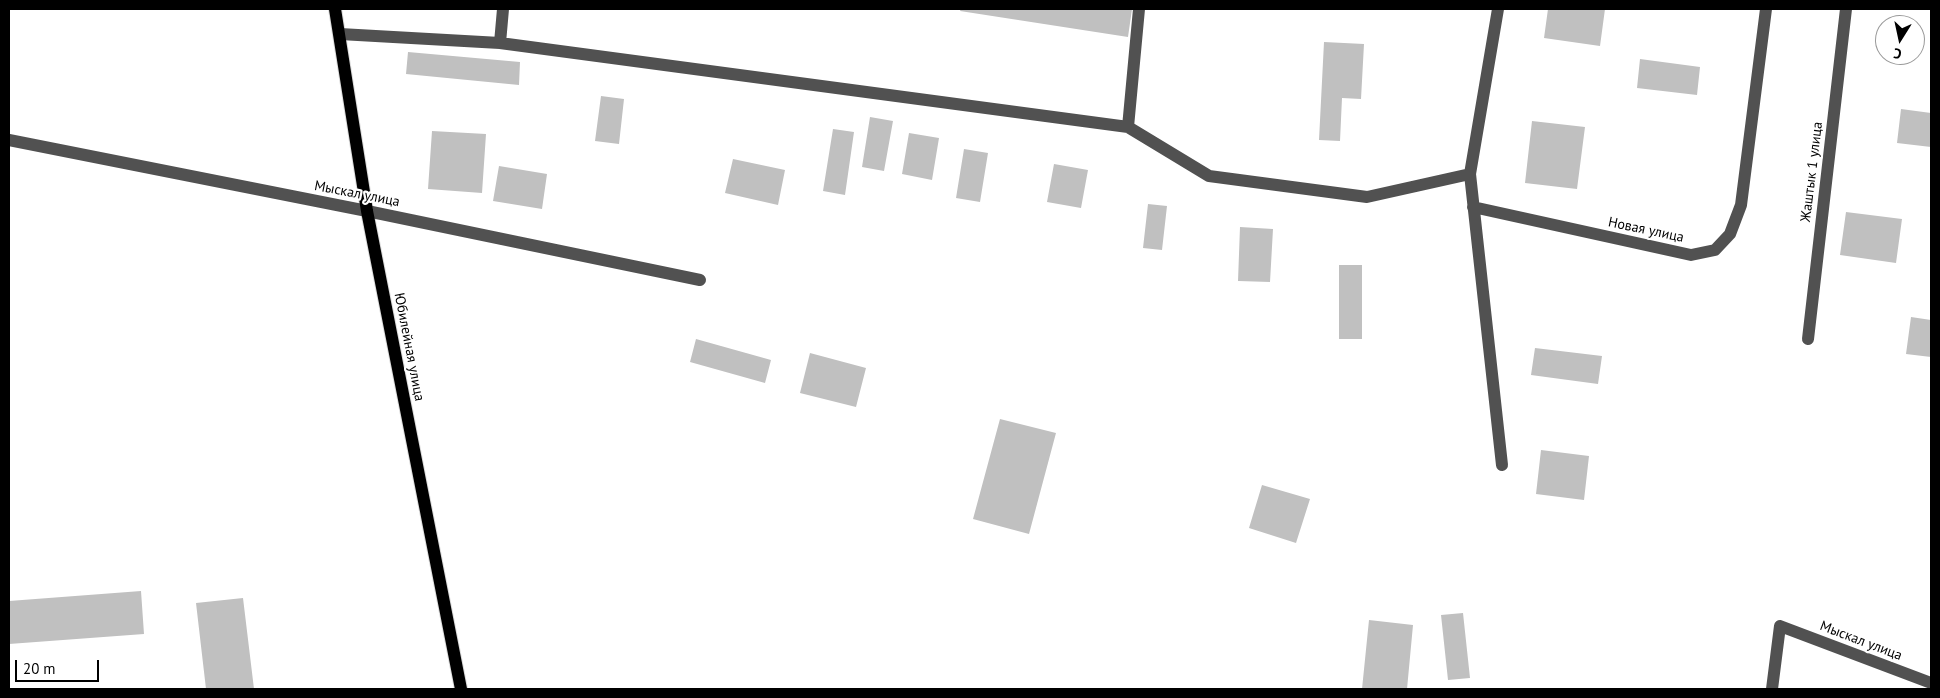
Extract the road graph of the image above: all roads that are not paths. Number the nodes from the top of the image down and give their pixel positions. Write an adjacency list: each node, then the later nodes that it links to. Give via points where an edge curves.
1 (335, 9): 7 (main road, Юбилейная улица)
2 (503, 9): 8 (street)
3 (1140, 9): 9 (street)
4 (1498, 9): 11 (street)
5 (1766, 9): 12 (street, Новая улица, via 1740,205 1730,234 1715,250 1691,255)
6 (1846, 9): 15 (street, Жаштык 1 улица)
7 (340, 34): 8 (street); 13 (main road, Юбилейная улица)
8 (500, 43): 9 (street)
9 (1128, 127): 11 (street, via 1209,176 1367,197)
10 (9, 140): 13 (street, Мыскал улица)
11 (1470, 174): 12 (street)
12 (1473, 207): 16 (street)
13 (367, 211): 14 (street, Мыскал улица); 18 (main road, Юбилейная улица)
14 (700, 280)
15 (1808, 339)
16 (1502, 465)
17 (1931, 683): 19 (street, Мыскал улица, via 1780,626)
18 (461, 689)
19 (1772, 689)

